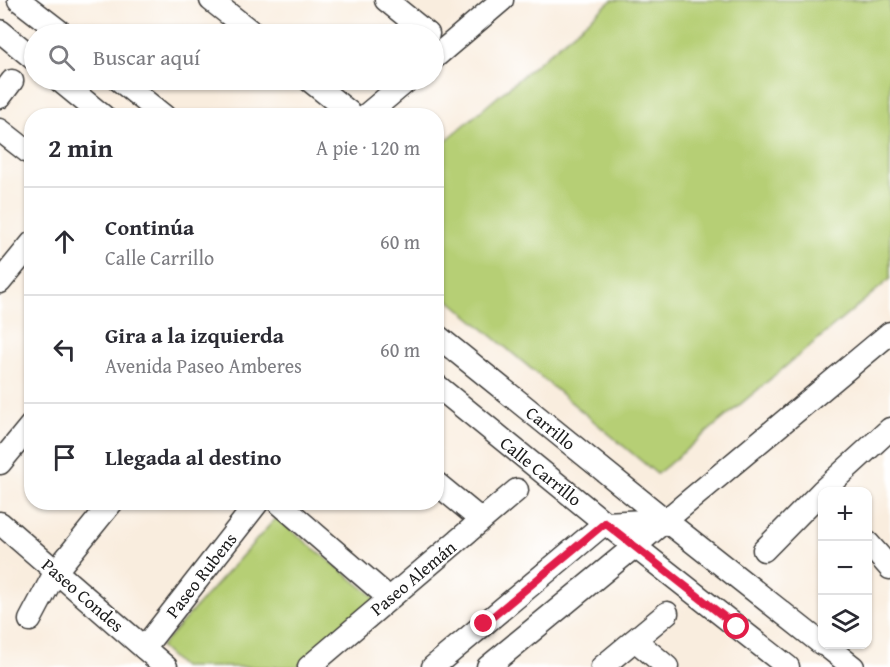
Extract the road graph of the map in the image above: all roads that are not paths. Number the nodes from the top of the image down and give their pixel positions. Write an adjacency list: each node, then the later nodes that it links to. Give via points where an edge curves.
1 (19, 0): 5 (street)
2 (211, 0): 6 (street)
3 (386, 0): 7 (street)
4 (502, 0): 9 (street)
5 (50, 24)
6 (241, 24)
7 (412, 24)
8 (0, 31): 10 (street)
9 (444, 39)
10 (24, 51)
11 (72, 90): 15 (street)
12 (132, 90): 16 (street)
13 (322, 90): 17 (street)
14 (396, 90): 18 (street)
15 (94, 108)
16 (154, 108)
17 (344, 108)
18 (375, 108)
19 (0, 130): 20 (street)
20 (24, 149)
21 (24, 253): 22 (street)
22 (0, 282)
23 (890, 333): 37 (street)
24 (444, 341): 37 (street, Carrillo)
25 (444, 392): 39 (street, Calle Carrillo)
26 (890, 429): 29 (street)
27 (24, 434): 28 (street)
28 (0, 463)
29 (827, 487)
30 (444, 490): 36 (street)
31 (517, 490): 36 (street, Paseo Alemán)
32 (818, 496): 42 (street)
33 (106, 510): 44 (street)
34 (252, 510): 50 (street, Paseo Rubens)
35 (287, 510): 45 (street)
36 (481, 520): 45 (street, Paseo Alemán)
37 (664, 520): 39 (street); 40 (street); 49 (street)
38 (0, 523): 44 (street, Paseo Condes)
39 (605, 523): 40 (street, Calle Carrillo); 54 (street)
40 (635, 546): 55 (street); 58 (street, Calle Carrillo)
41 (872, 548): 43 (street)
42 (764, 550)
43 (890, 568)
44 (56, 571): 47 (street); 50 (street, Paseo Condes)
45 (389, 598): 53 (street, Paseo Alemán)
46 (667, 613): 48 (street)
47 (30, 620)
48 (635, 640): 56 (street); 57 (street)
49 (818, 640)
50 (144, 648): 52 (street, Paseo Condes)
51 (829, 649): 59 (street)
52 (166, 667)
53 (309, 667)
54 (433, 667)
55 (488, 667)
56 (602, 667)
57 (667, 667)
58 (788, 667)
59 (852, 667)

